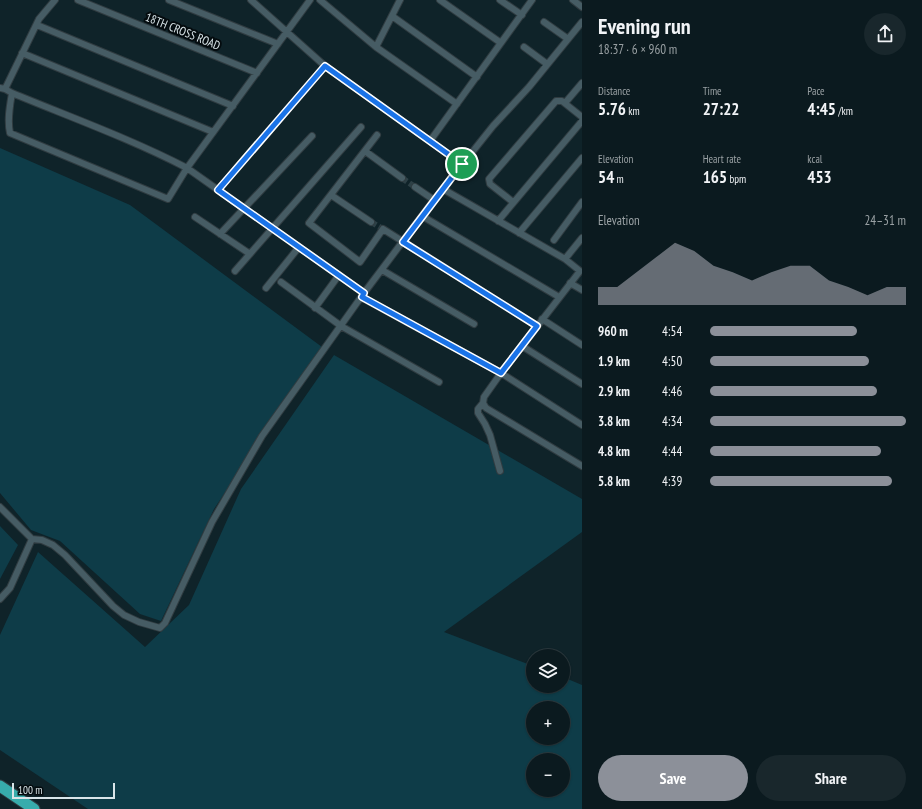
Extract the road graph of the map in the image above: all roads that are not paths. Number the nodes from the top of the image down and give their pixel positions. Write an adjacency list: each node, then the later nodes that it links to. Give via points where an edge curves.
1 (55, 0): 17 (street)
2 (78, 0): 27 (street, 18TH CROSS ROAD)
3 (169, 0): 21 (street)
4 (251, 0): 18 (street)
5 (310, 0): 18 (street)
6 (320, 0): 23 (street)
7 (400, 0): 14 (street)
8 (440, 0): 20 (street)
9 (500, 0): 13 (street)
10 (532, 0): 13 (street)
11 (574, 0): 12 (street)
12 (582, 6)
13 (522, 15): 20 (street)
14 (392, 16): 23 (street); 28 (street)
15 (544, 22): 19 (street)
16 (582, 22): 19 (street)
17 (37, 25): 24 (street); 34 (street)
18 (286, 32): 21 (street); 26 (street)
19 (568, 40): 25 (street)
20 (501, 43): 28 (street)
21 (278, 44): 27 (street)
22 (524, 46): 25 (street)
23 (376, 47): 33 (street)
24 (22, 53): 30 (street); 38 (street)
25 (547, 64): 44 (street)
26 (325, 66): 41 (street); 49 (street)
27 (257, 73): 34 (street)
28 (477, 77): 33 (street)
29 (582, 83): 32 (street)
30 (2, 89): 31 (street)
31 (12, 92): 45 (street); 45 (street, via 8,127 10,132 168,199)
32 (565, 103): 35 (street); 52 (street, via 556,101 489,179 490,184)
33 (457, 104): 41 (street)
34 (233, 106): 38 (street)
35 (582, 116)
36 (582, 121): 52 (street)
37 (361, 128): 59 (street)
38 (213, 132): 45 (street)
39 (377, 135): 42 (street)
40 (312, 136): 54 (street)
41 (430, 141): 44 (street)
42 (365, 151): 46 (street); 50 (street)
43 (582, 158): 60 (street)
44 (462, 164): 48 (street)
45 (187, 168): 49 (street)
46 (402, 178)
47 (415, 187): 51 (street)
48 (443, 189): 51 (street); 57 (street)
49 (218, 190): 54 (street)
50 (331, 195): 58 (street); 64 (street, via 309,223 360,262 382,229)
51 (434, 200): 55 (street)
52 (513, 202): 57 (street)
53 (582, 202): 63 (street)
54 (244, 208): 59 (street); 61 (street)
55 (422, 216): 64 (street); 77 (street)
56 (195, 217): 61 (street)
57 (498, 221): 60 (street)
58 (371, 222)
59 (272, 228): 65 (street); 66 (street)
60 (519, 233): 67 (street)
61 (220, 234): 66 (street)
62 (582, 238): 67 (street)
63 (554, 240)
64 (403, 242): 68 (street); 82 (street)
65 (299, 247): 71 (street); 74 (street)
66 (250, 254): 69 (street)
67 (565, 259): 70 (street)
68 (382, 270): 76 (street); 80 (street)
69 (235, 271)
70 (581, 271): 73 (street)
71 (339, 275): 76 (street); 78 (street)
72 (281, 282): 78 (street)
73 (570, 282): 75 (street); 77 (street)
74 (266, 288)
75 (582, 290)
76 (363, 295): 81 (street); 85 (street)
77 (559, 297): 79 (street)
78 (315, 308): 81 (street)
79 (542, 319): 82 (street); 83 (street)
80 (474, 324)
81 (340, 326): 86 (street); 93 (street, via 262,436 212,522 165,623 160,628 124,615 53,545)
82 (537, 326): 84 (street)
83 (582, 345)
84 (522, 346): 85 (street); 87 (street)
85 (501, 373): 88 (street); 89 (street)
86 (439, 382)
87 (582, 384)
88 (483, 402): 90 (street, via 486,408); 91 (street, via 478,413 490,435)
89 (582, 425)
90 (582, 466)
91 (500, 471)
92 (0, 507): 93 (street)
93 (32, 539): 94 (street, via 10,588)
94 (0, 599)
95 (0, 786): 96 (highway)
96 (34, 809)

